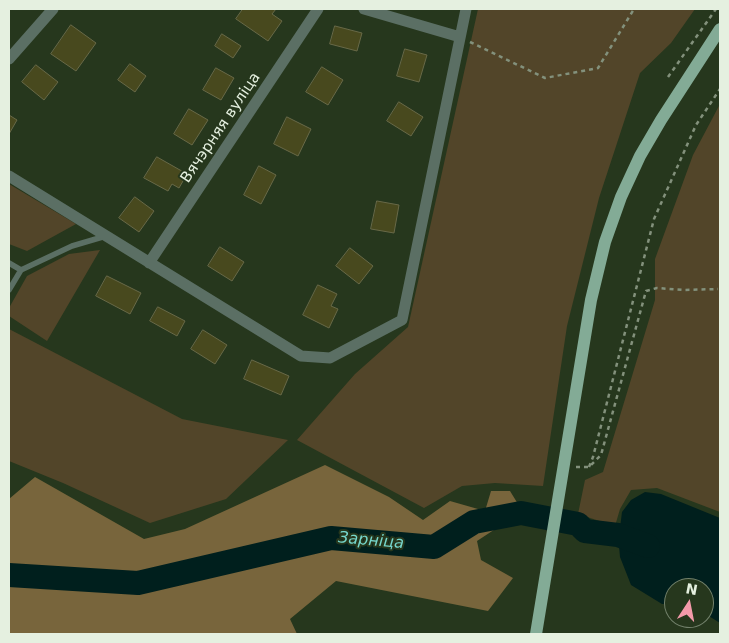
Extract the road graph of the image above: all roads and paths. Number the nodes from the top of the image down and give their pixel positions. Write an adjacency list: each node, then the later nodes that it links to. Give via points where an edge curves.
1 (52, 9): 9 (street)
2 (318, 9): 15 (street, Вячэрняя вуліца)
3 (364, 9): 8 (street)
4 (466, 9): 8 (street)
5 (634, 9): 8 (path, via 598,68 545,78)
6 (716, 9): 10 (path)
7 (720, 29): 19 (main road, via 640,156 621,197 605,242 592,300)
8 (460, 37): 15 (street, via 402,320 330,358 301,356)
9 (9, 59)
10 (668, 77)
11 (720, 89): 20 (path, via 696,125 654,218)
12 (9, 176): 13 (street)
13 (106, 236): 15 (street); 16 (lane, via 72,246)
14 (9, 263): 16 (lane)
15 (149, 263)
16 (21, 270): 18 (lane)
17 (718, 289): 20 (path, via 657,288 646,291 601,455)
18 (9, 290)
19 (564, 466): 20 (path); 21 (main road)
20 (589, 467)
21 (536, 634)

